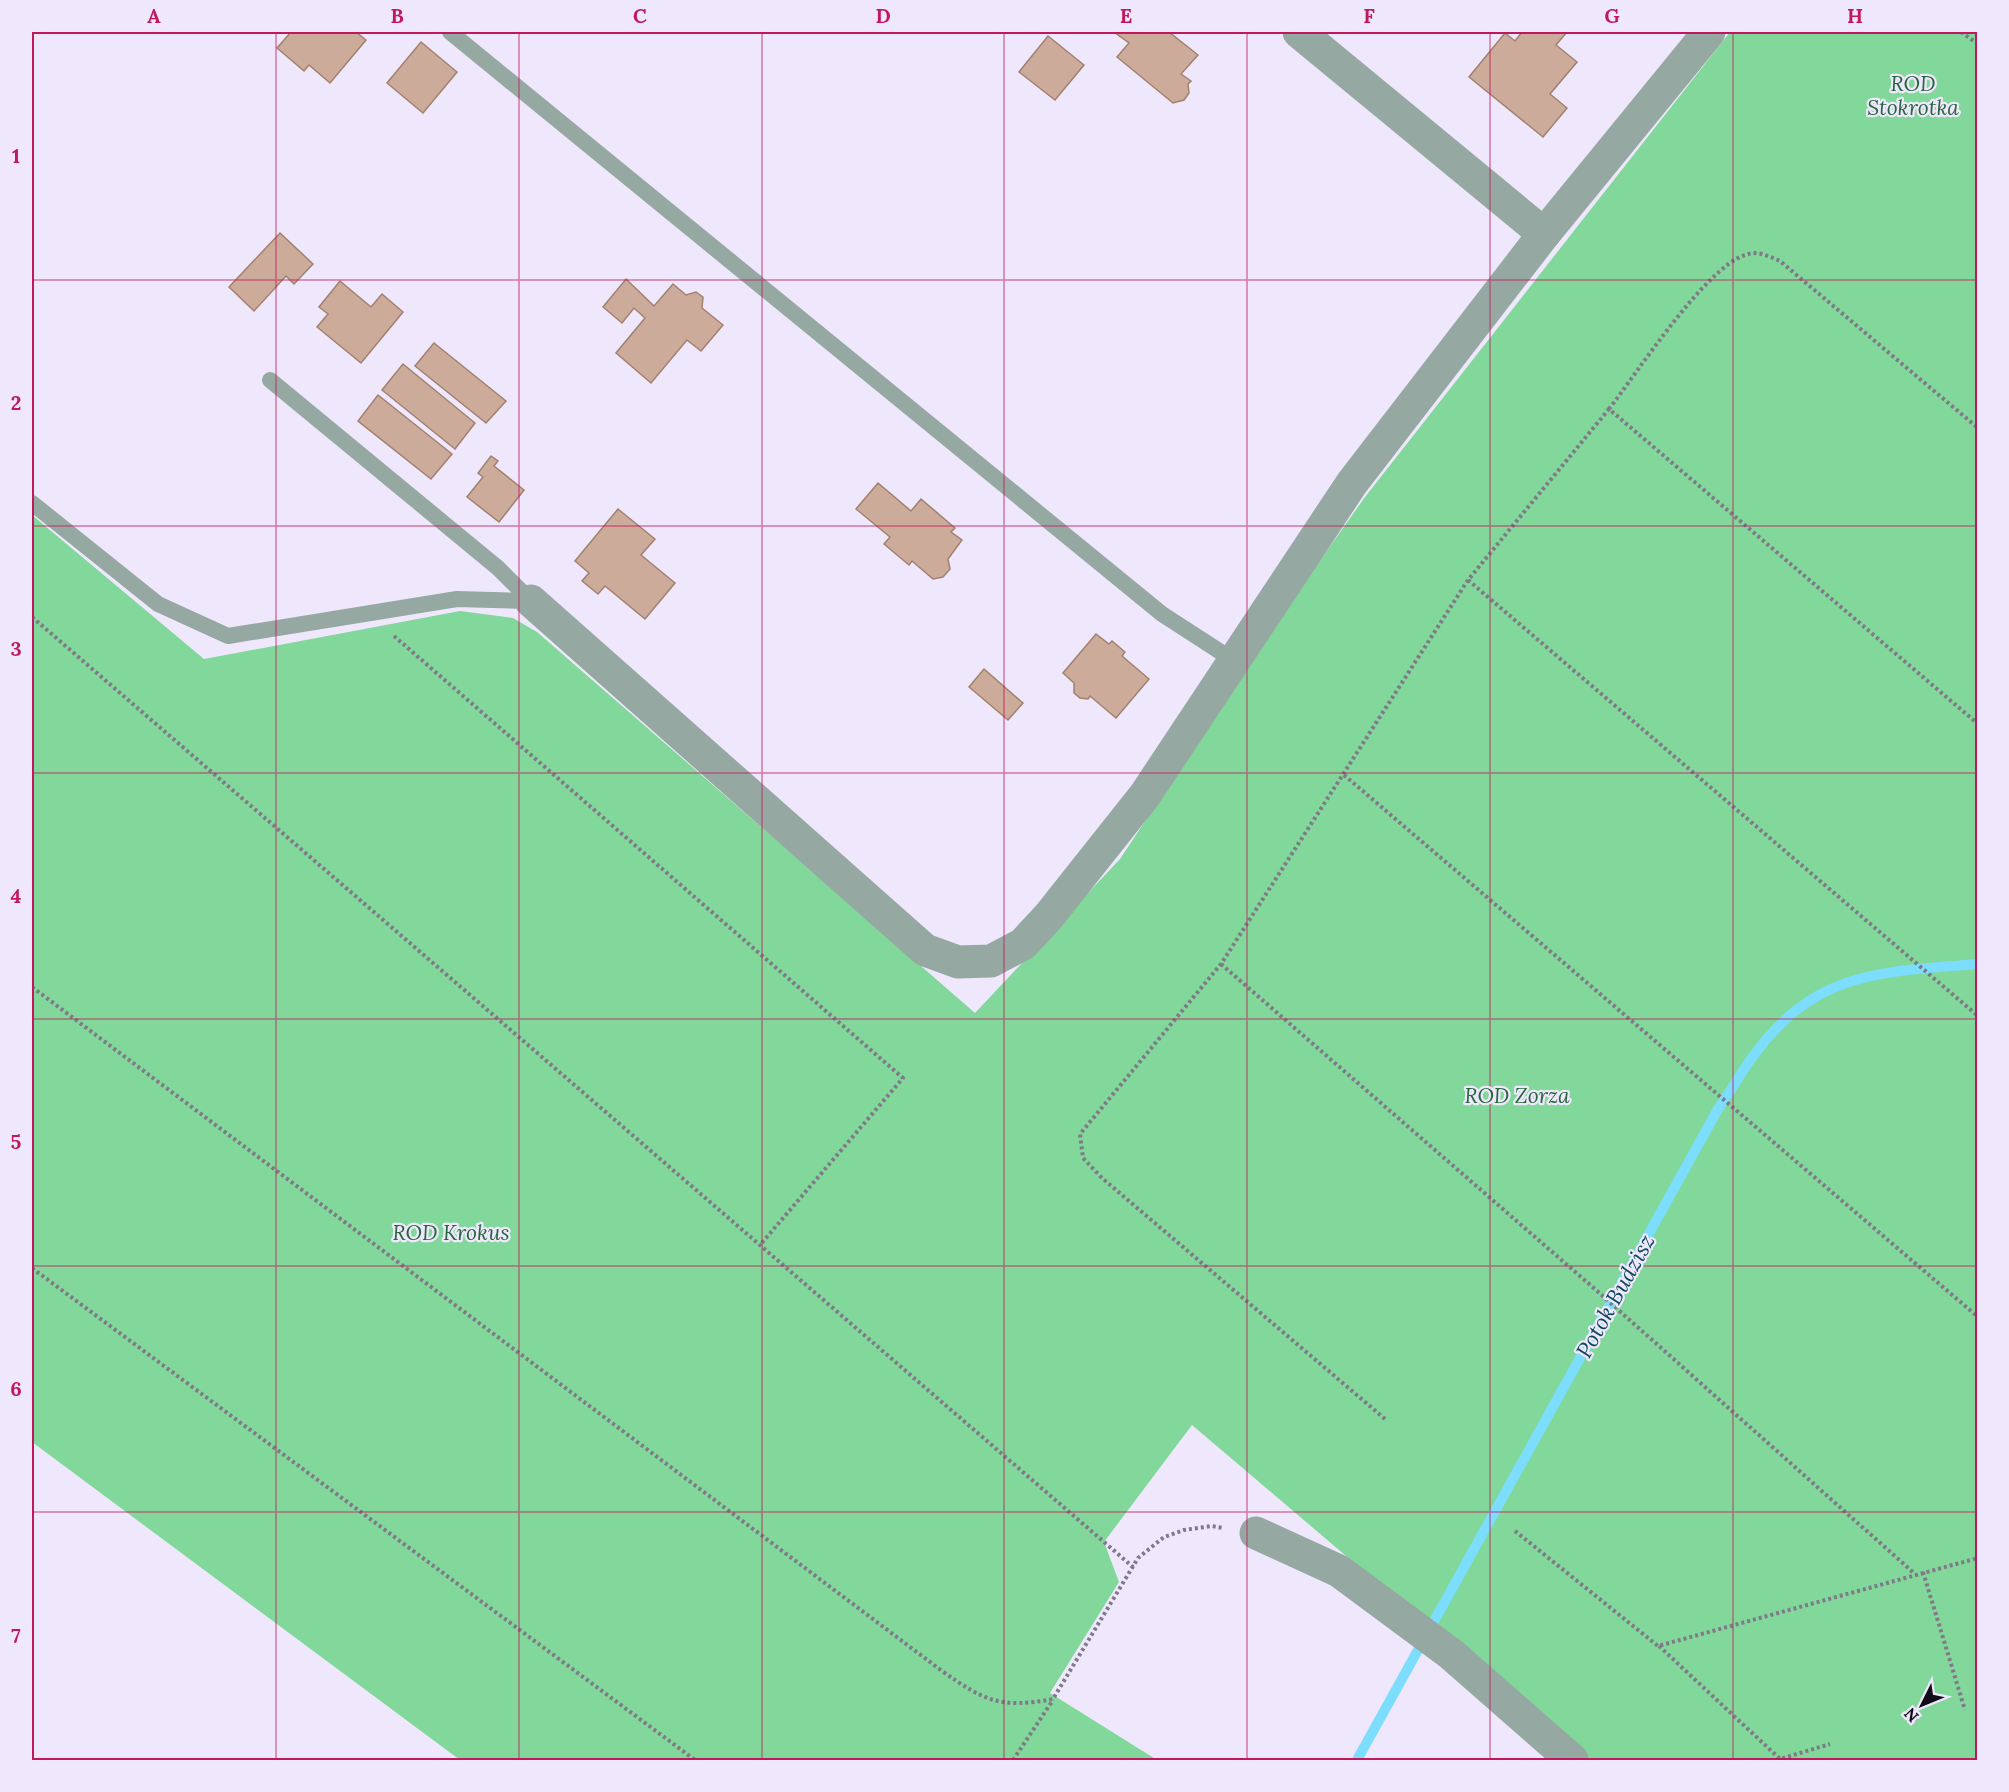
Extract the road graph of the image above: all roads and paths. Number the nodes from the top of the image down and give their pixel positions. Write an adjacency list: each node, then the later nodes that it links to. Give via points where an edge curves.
1 (450, 32): 15 (lane, via 1162,614)
2 (1299, 32): 6 (street)
3 (1709, 32): 6 (street)
4 (1961, 32): 5 (path)
5 (1977, 44)
6 (1544, 234): 15 (street, via 1352,483)
7 (270, 380): 12 (lane, via 498,568)
8 (1609, 409): 9 (path, via 1708,282 1729,262 1746,254 1761,253 1780,261); 11 (path); 16 (path)
9 (1977, 428)
10 (32, 503): 12 (lane, via 158,604 228,636 457,599)
11 (1468, 580): 17 (path); 20 (path)
12 (531, 601): 15 (street, via 925,950 958,962 991,961 1023,944 1049,916 1145,795)
13 (32, 617): 21 (path)
14 (391, 633): 21 (path, via 903,1078)
15 (1233, 660)
16 (1977, 724)
17 (1344, 775): 18 (path); 23 (path)
18 (1221, 964): 24 (path, via 1080,1134 1083,1158 1102,1179); 30 (path)
19 (32, 987): 32 (path, via 964,1687 987,1700 1008,1704)
20 (1977, 1016)
21 (760, 1245): 28 (path)
22 (32, 1268): 35 (path)
23 (1977, 1317)
24 (1385, 1419)
25 (1515, 1531): 31 (path)
26 (1256, 1533): 28 (path, via 1212,1526 1184,1530 1164,1538); 37 (street, via 1339,1571 1451,1654)
27 (1977, 1558): 29 (path)
28 (1133, 1566): 32 (path)
29 (1923, 1572): 30 (path); 33 (path)
30 (1915, 1574): 31 (path)
31 (1658, 1646): 34 (path, via 1780,1759)
32 (1053, 1699): 36 (path)
33 (1965, 1710)
34 (1830, 1744)
35 (695, 1761)
36 (1013, 1761)
37 (1572, 1761)

